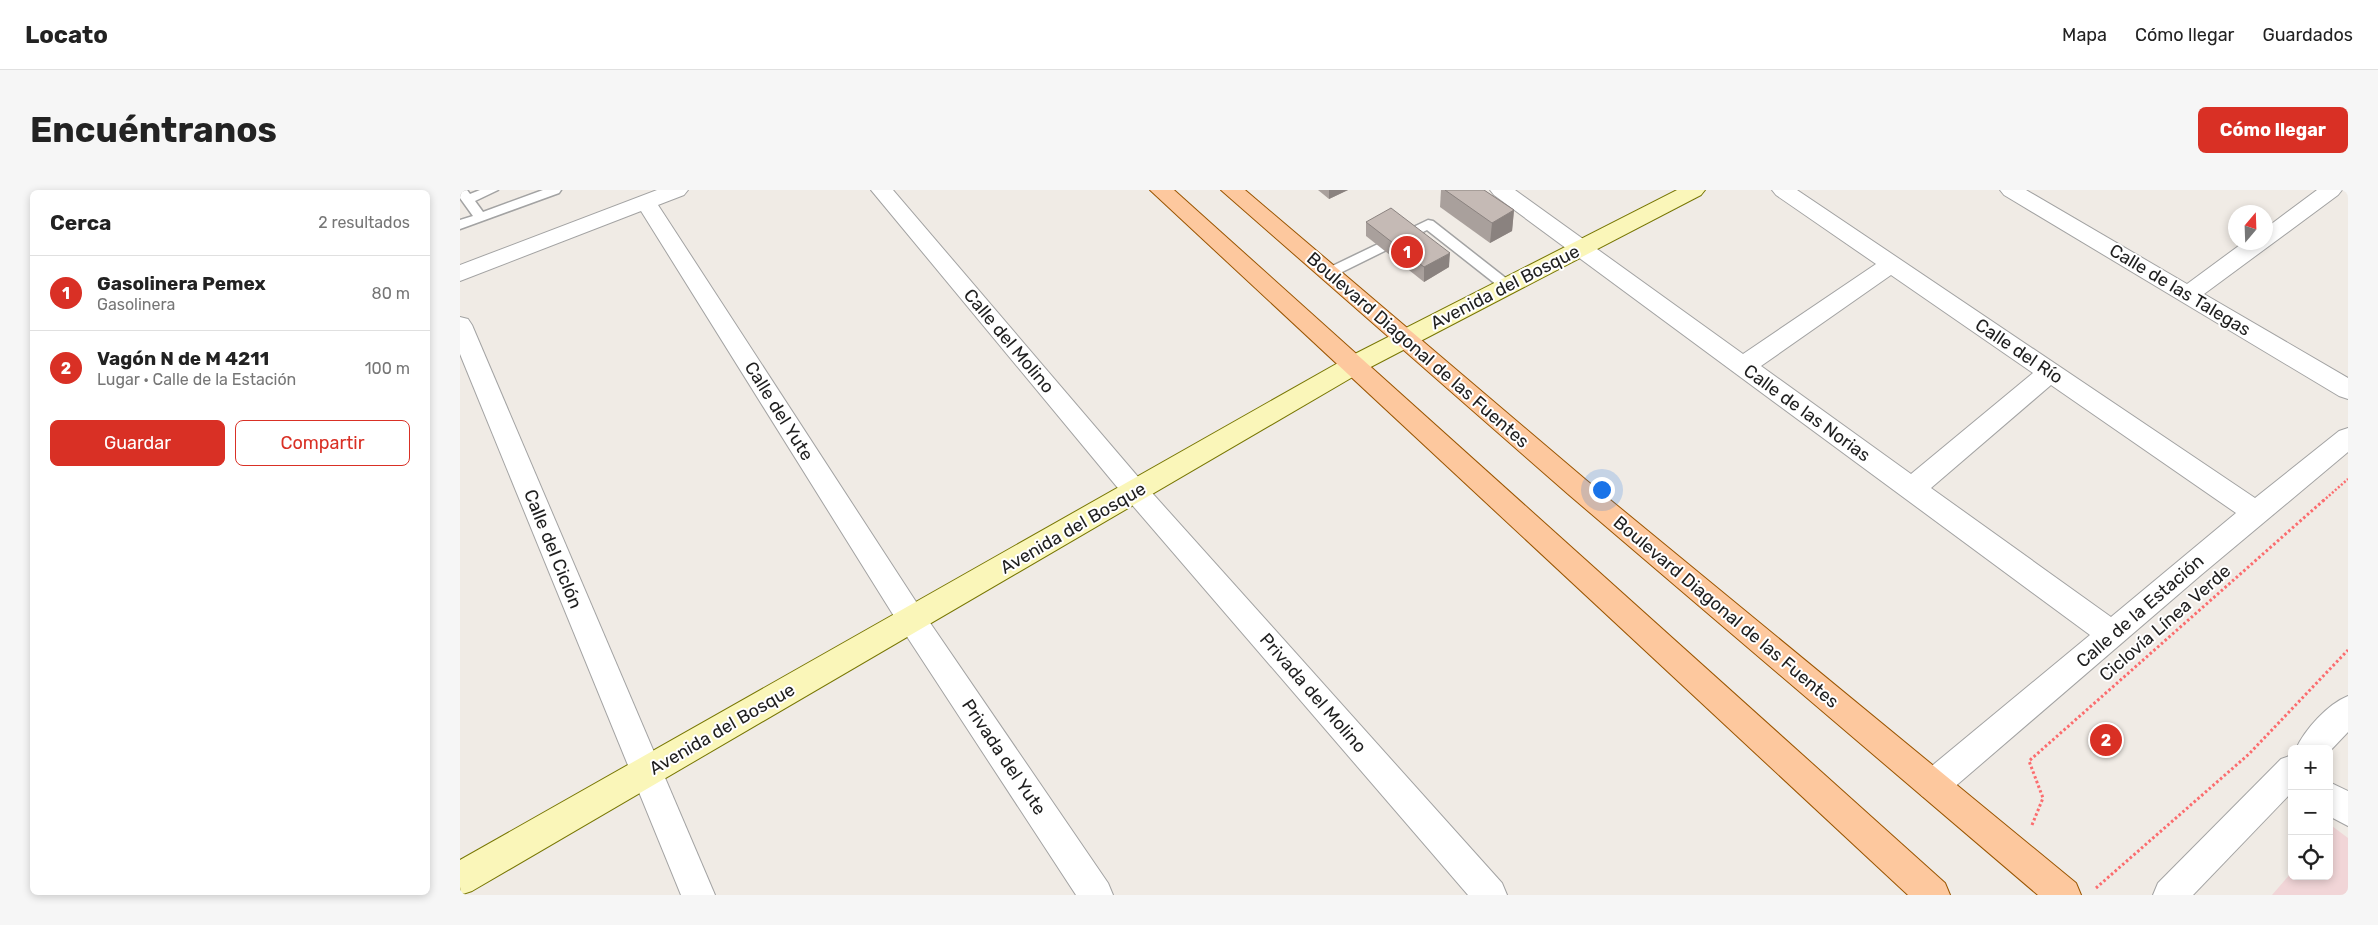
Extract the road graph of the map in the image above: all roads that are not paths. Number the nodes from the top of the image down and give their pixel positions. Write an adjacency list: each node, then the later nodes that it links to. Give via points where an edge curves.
1 (492, 190): 12 (lane)
2 (555, 190): 14 (lane)
3 (677, 190): 13 (street)
4 (882, 190): 32 (street, Calle del Molino)
5 (1161, 190): 26 (main road)
6 (1232, 190): 21 (main road, Boulevard Diagonal de las Fuentes)
7 (1501, 190): 17 (street, Calle de las Norias)
8 (1694, 190): 17 (street, Avenida del Bosque)
9 (1783, 190): 19 (street, Calle del Río)
10 (2331, 190): 16 (street)
11 (2018, 191): 23 (street, Calle de las Talegas)
12 (465, 195): 14 (lane)
13 (646, 202): 20 (street); 34 (street, Calle del Yute)
14 (481, 218): 15 (lane)
15 (460, 225)
16 (2273, 233)
17 (1581, 248): 22 (street, Avenida del Bosque); 27 (street, Calle de las Norias)
18 (2249, 250): 23 (street)
19 (1890, 264): 27 (street); 28 (street, Calle del Río)
20 (460, 273)
21 (1329, 273): 22 (lane, via 1428,224); 25 (main road, Boulevard Diagonal de las Fuentes)
22 (1507, 286): 25 (street, Avenida del Bosque)
23 (2188, 295): 29 (street, Calle de las Talegas)
24 (460, 325): 38 (street, Calle del Ciclón)
25 (1406, 338): 26 (street, Avenida del Bosque); 40 (main road, Boulevard Diagonal de las Fuentes, via 1577,487)
26 (1354, 365): 32 (street, Avenida del Bosque); 47 (main road)
27 (1743, 366): 31 (street, Calle de las Norias)
28 (2050, 372): 31 (street); 33 (street, Calle del Río)
29 (2348, 390)
30 (2348, 438): 33 (street, Calle de la Estación)
31 (1912, 489): 35 (street, Calle de las Norias)
32 (1136, 492): 34 (street, Avenida del Bosque); 46 (street, Privada del Molino)
33 (2255, 512): 35 (street, Calle de la Estación)
34 (912, 620): 38 (street, Avenida del Bosque); 45 (street, Privada del Yute)
35 (2113, 635): 40 (street, Calle de la Estación)
36 (2348, 710): 37 (street)
37 (2316, 745)
38 (645, 773): 43 (street, Avenida del Bosque); 44 (street, Calle del Ciclón)
39 (2288, 774): 49 (street)
40 (1933, 785): 48 (main road, Boulevard Diagonal de las Fuentes)
41 (2333, 800): 42 (street)
42 (2348, 810)
43 (460, 879)
44 (698, 895)
45 (1096, 895)
46 (1490, 895)
47 (1933, 895)
48 (2064, 895)
49 (2170, 895)

